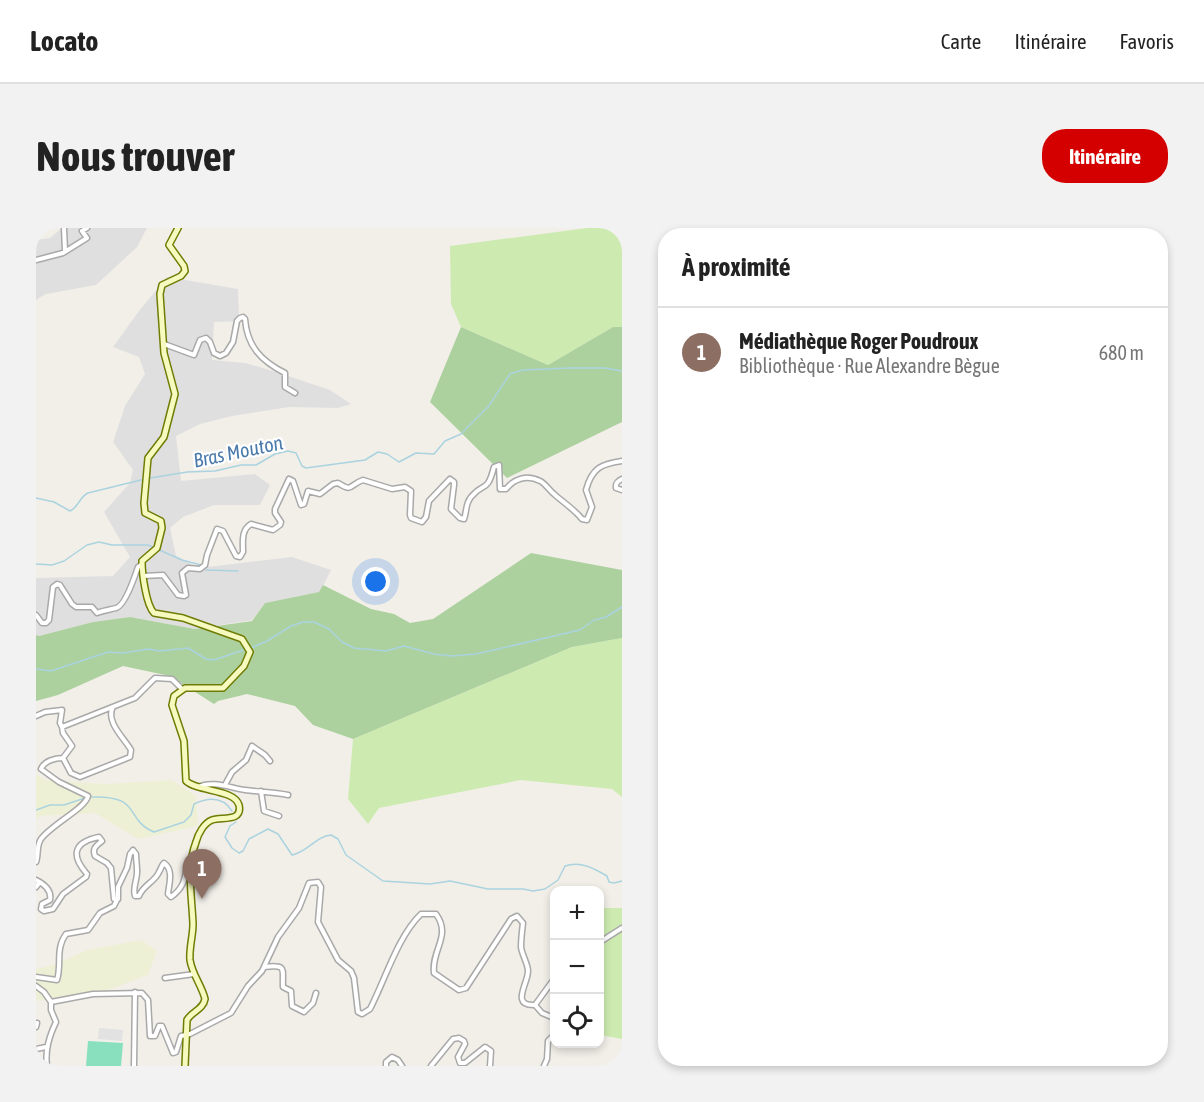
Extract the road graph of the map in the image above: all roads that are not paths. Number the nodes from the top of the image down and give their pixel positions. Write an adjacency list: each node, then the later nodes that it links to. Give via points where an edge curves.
1 (64, 228): 4 (street)
2 (87, 228): 4 (street, via 82,231 87,238)
3 (178, 228): 6 (main road, via 169,245 185,271 161,287)
4 (65, 252): 5 (street)
5 (36, 260)
6 (163, 344): 7 (street, via 194,355 200,340 206,338 220,356 230,347 237,321 243,317 254,349 285,373 285,387); 11 (main road, via 175,394 164,437 148,458 144,503 146,513 163,524 156,550)
7 (296, 393)
8 (622, 461): 12 (street, via 595,469 586,490 592,507 587,519 582,519 539,480 518,478 506,489 500,489 499,465 494,467 487,486 466,504 464,519 451,509 454,482 450,479 429,501 422,522 411,518 411,491 405,487 392,489 363,480 345,489 338,483 320,494 308,491 301,505 293,481 289,480 275,509 280,525 273,530 247,526 240,556 233,552 223,531 217,529 205,566 188,568 183,573 186,595 178,595 163,575)
9 (622, 479): 10 (street, via 615,485)
10 (622, 490)
11 (142, 564): 12 (main road); 13 (street, via 117,608 98,613 91,606 76,607 57,584 53,588 49,620 42,623)
12 (143, 576): 14 (main road, via 154,613 183,618 242,639 250,652 248,662 224,688)
13 (36, 615)
14 (182, 689): 15 (street, via 172,679 155,678 139,696); 21 (main road, via 174,696 172,705 183,735 185,779)
15 (113, 706): 17 (street); 18 (street, via 111,718 131,750 130,757 80,777 71,773)
16 (36, 716): 17 (street, via 60,710)
17 (62, 727): 18 (street, via 72,746)
18 (63, 758): 26 (street, via 46,762 40,769 87,799 42,837)
19 (270, 761): 20 (street, via 252,746)
20 (225, 786): 21 (street); 22 (street)
21 (198, 787): 25 (main road, via 230,796 238,803 239,812 234,817 208,822)
22 (261, 791): 23 (street); 24 (street, via 264,811)
23 (288, 795)
24 (279, 816)
25 (192, 857): 29 (street, via 185,880 173,897 168,894 171,876 164,864 137,897 133,891 138,871 132,850 117,886); 33 (main road, via 190,958)
26 (36, 862)
27 (38, 881): 28 (street); 29 (street, via 51,896 41,907 44,911 53,909 63,894 84,880 87,873 76,858 78,847 87,839 99,837 102,841 93,852 111,868 112,896)
28 (36, 887)
29 (117, 900): 34 (street, via 100,913 88,930 66,934 62,939 57,980)
30 (622, 928): 31 (street)
31 (603, 940)
32 (264, 966): 39 (street, via 282,968 283,987 291,991 292,1006 297,1010 304,1012 310,1008); 41 (street, via 313,881 321,887 318,922 338,960 351,970 358,1012 370,1009 414,920 429,912 441,921 443,935 434,973 459,990 466,988 511,919 520,918 521,948 528,972 521,994 524,1002); 43 (street, via 231,1013)
33 (195, 974): 35 (street); 43 (main road, via 205,999 201,1008 188,1018)
34 (36, 976)
35 (165, 978)
36 (550, 986): 41 (street)
37 (36, 987): 40 (street)
38 (135, 992): 40 (street); 43 (street, via 144,994 148,1000 150,1036 155,1036 162,1026 174,1053 179,1037); 48 (street)
39 (316, 993)
40 (51, 1002): 45 (street, via 56,1022)
41 (535, 1005): 42 (street)
42 (550, 1016)
43 (185, 1035): 49 (main road)
44 (550, 1039): 54 (street)
45 (47, 1046): 46 (street); 47 (street)
46 (36, 1050)
47 (47, 1066)
48 (134, 1066)
49 (185, 1066)
50 (386, 1066): 51 (street, via 392,1057)
51 (402, 1066)
52 (431, 1066): 53 (street, via 453,1039 459,1038 465,1044 458,1058 460,1063 485,1047 491,1051)
53 (490, 1066)
54 (544, 1066)

